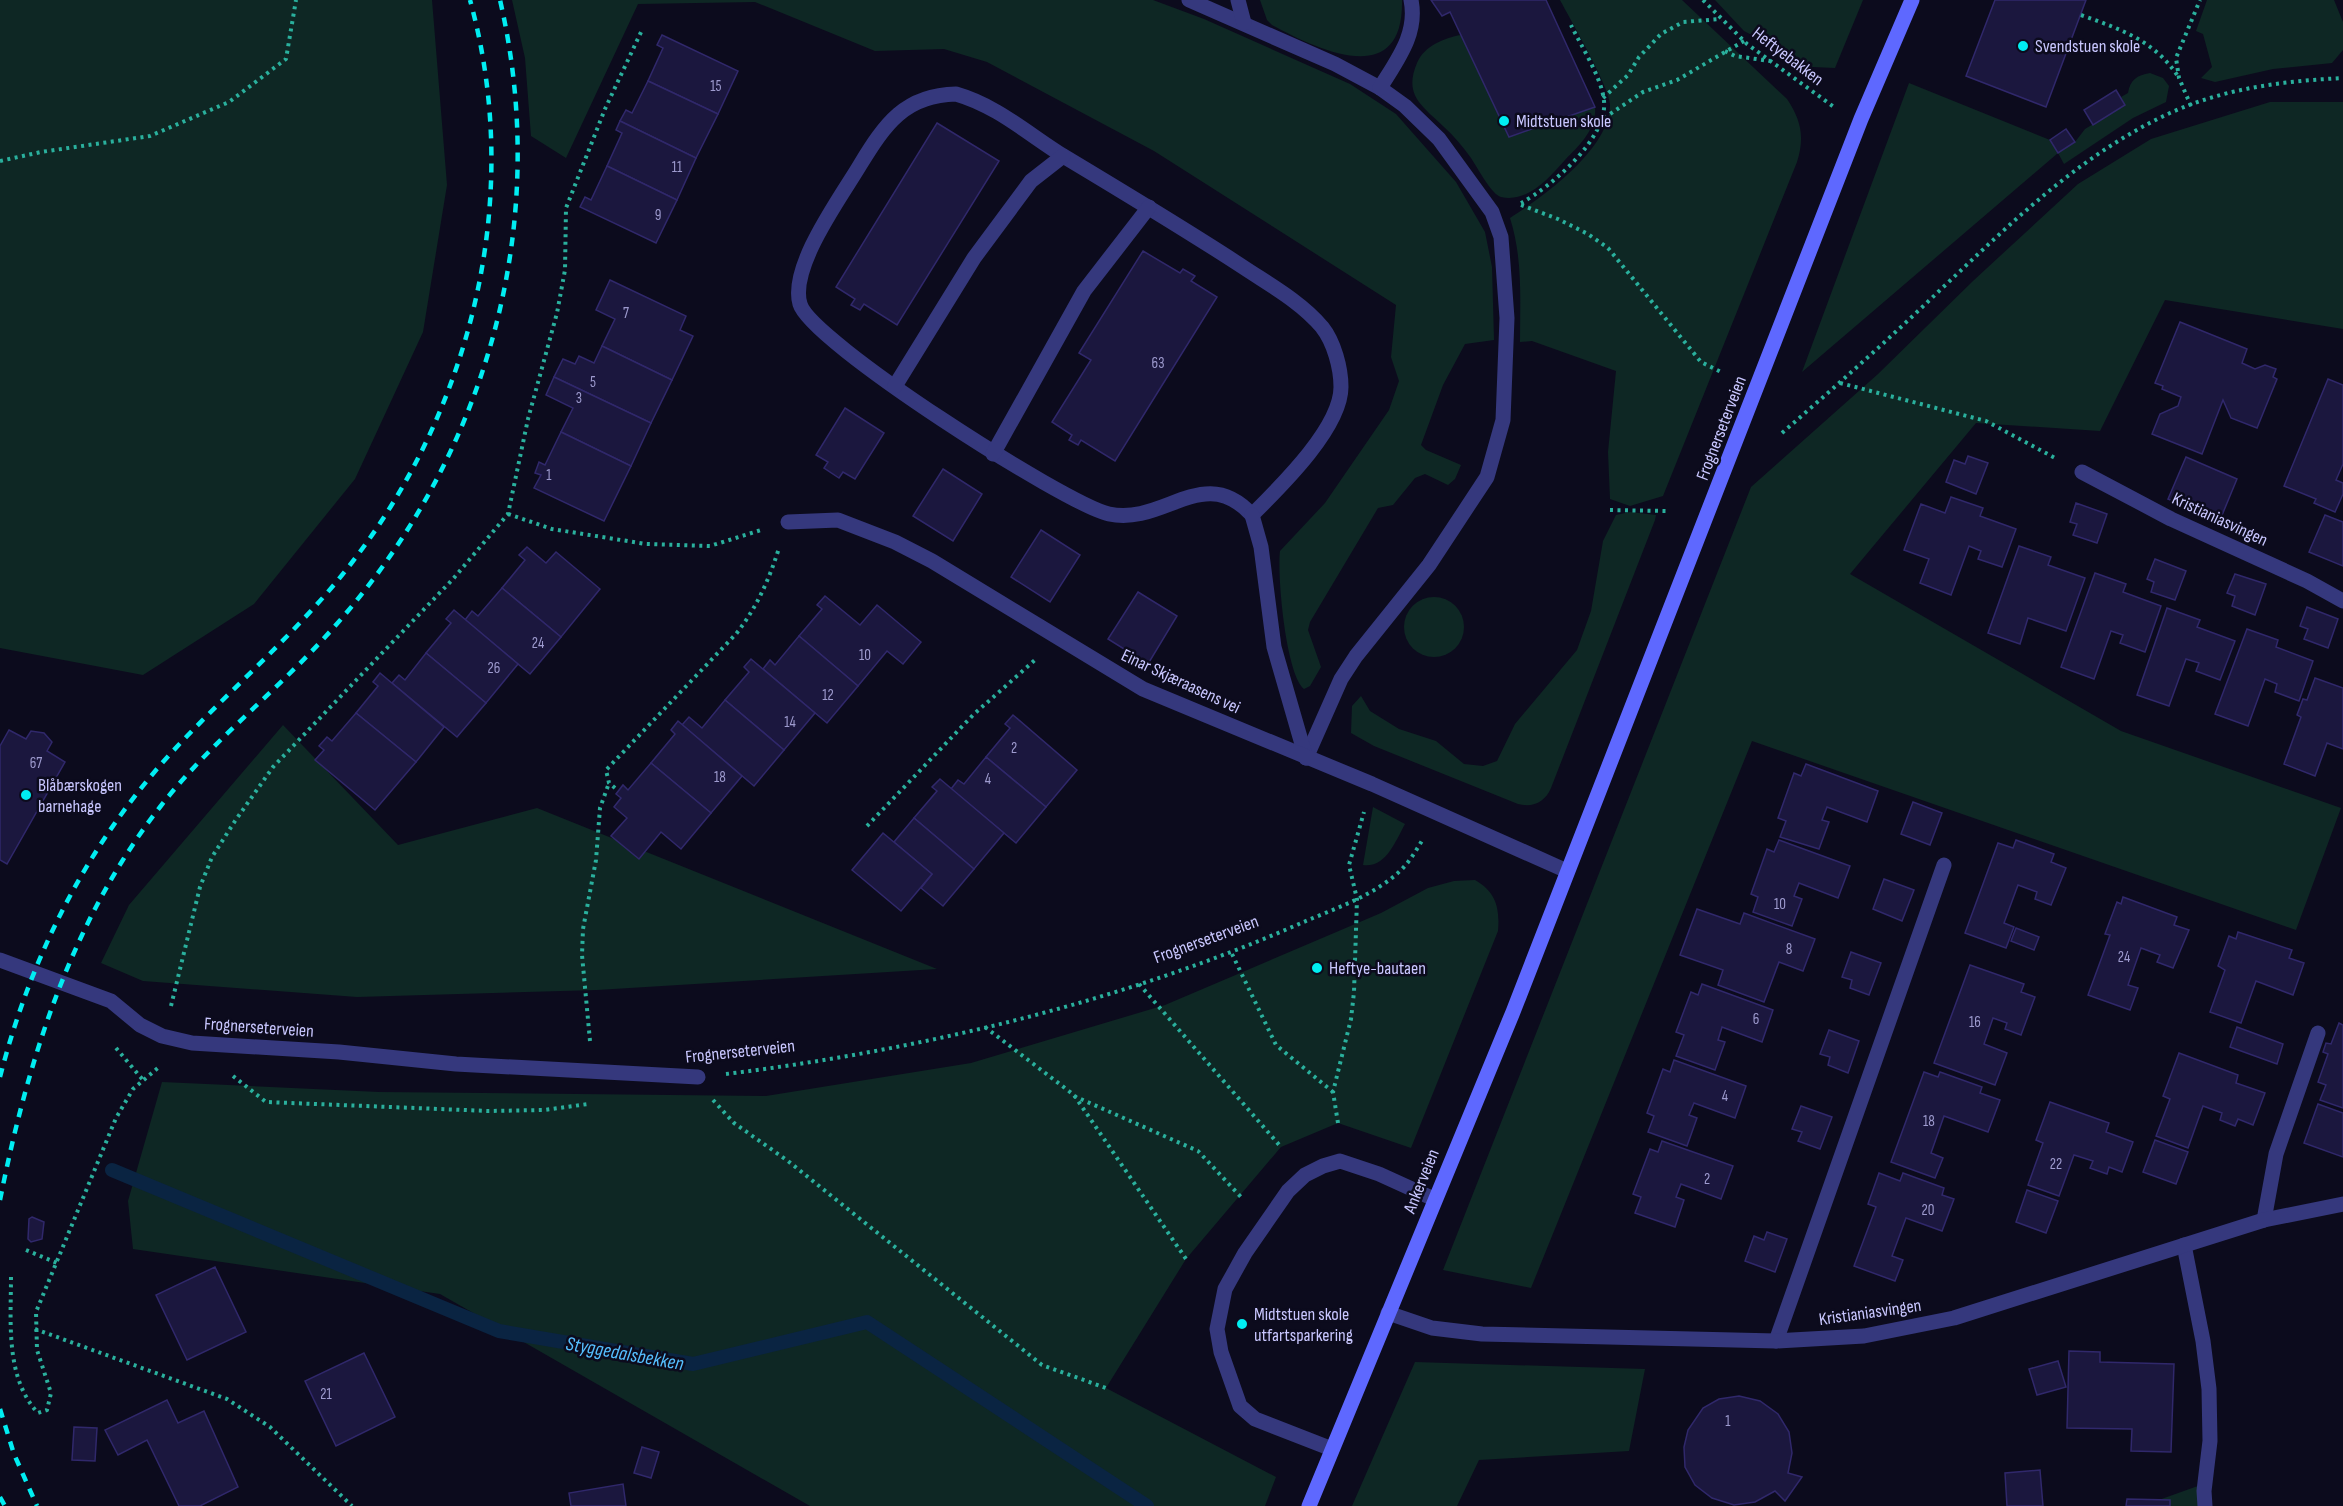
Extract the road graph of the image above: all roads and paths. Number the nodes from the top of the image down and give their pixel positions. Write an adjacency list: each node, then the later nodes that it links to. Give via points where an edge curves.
1 (296, 0): 24 (path, via 286,59 229,102 150,136)
2 (1189, 0): 10 (street)
3 (1238, 0): 10 (street)
4 (1412, 0): 18 (street, via 1410,35)
5 (1703, 0): 9 (path, Heftyebakken)
6 (1912, 0): 46 (main road, Frognerseterveien, via 1861,119)
7 (2199, 0): 16 (path, via 2176,58)
8 (2080, 15): 16 (path, via 2138,37 2169,61)
9 (1722, 19): 13 (path, Heftyebakken); 19 (path, via 1683,22 1661,34 1628,75)
10 (1244, 23): 18 (street, via 1335,63)
11 (1571, 25): 19 (path)
12 (642, 30): 34 (path, via 605,109 566,208 565,270 559,303)
13 (1744, 41): 14 (path); 15 (path, Heftyebakken)
14 (1725, 51): 15 (path); 22 (path, via 1677,80 1643,92)
15 (1770, 61): 20 (path, Heftyebakken)
16 (2180, 78): 21 (path)
17 (2343, 78): 21 (path, via 2240,89)
18 (1380, 88): 39 (street, via 1439,139 1492,212 1505,265 1503,420 1487,477 1430,565 1341,679)
19 (1603, 98): 22 (path)
20 (1832, 106)
21 (2191, 106): 27 (path, via 2118,139 2060,179)
22 (1603, 119): 26 (path, via 1590,142 1568,166 1537,195 1519,205 1558,219 1608,248 1701,362)
23 (1063, 156): 25 (street); 28 (street, via 1031,182 974,258); 28 (street, via 996,110 956,94 914,102 878,136 807,258 799,281 800,304 806,315 835,340)
24 (0, 161)
25 (1149, 207): 30 (street, via 1084,291); 35 (street, via 1280,292 1330,338 1338,364 1340,397 1313,448 1291,477)
26 (1723, 373)
27 (1840, 383): 29 (path); 31 (path, via 1986,421)
28 (896, 386): 30 (street)
29 (1782, 433)
30 (993, 453): 35 (street, via 1073,499 1110,514 1136,514 1203,492 1230,496)
31 (2082, 472): 37 (street, Kristianiasvingen)
32 (1610, 510): 33 (path)
33 (1668, 511)
34 (508, 514): 36 (path, via 552,529 646,544 710,546); 53 (path, via 453,579 273,767 235,821 212,857 200,888)
35 (1252, 515): 39 (street, via 1261,547 1274,647)
36 (788, 522): 38 (street, Einar Skjæraasens vei, via 838,520 895,542); 40 (path, via 752,614 606,770)
37 (2343, 601)
38 (1056, 637): 39 (street, Einar Skjæraasens vei, via 1143,688); 44 (path, via 973,715)
39 (1306, 758): 41 (street, Einar Skjæraasens vei)
40 (609, 783): 42 (path); 56 (path, via 600,808 596,860 583,929)
41 (1372, 784): 43 (street, Einar Skjæraasens vei); 47 (path, via 1349,866)
42 (615, 788)
43 (1440, 813): 46 (street, Einar Skjæraasens vei); 47 (path, Frognerseterveien, via 1402,869)
44 (867, 826)
45 (1944, 865): 74 (street)
46 (1567, 871): 64 (main road, Ankerveien)
47 (1357, 899): 48 (path, Frognerseterveien); 59 (path, via 1351,1019)
48 (1232, 954): 50 (path, Frognerseterveien); 59 (path, via 1276,1046)
49 (0, 960): 53 (street, Frognerseterveien, via 111,1001 140,1025)
50 (1139, 984): 51 (path, Frognerseterveien); 62 (path)
51 (985, 1027): 58 (path, Frognerseterveien, via 809,1063); 60 (path)
52 (2318, 1033): 66 (street, via 2276,1154)
53 (162, 1036): 54 (street, Frognerseterveien)
54 (192, 1042): 56 (street, Frognerseterveien); 57 (path, via 266,1102 544,1110 594,1103)
55 (161, 1065): 70 (path, via 124,1101)
56 (591, 1071): 57 (street, Frognerseterveien)
57 (630, 1075): 58 (street, Frognerseterveien)
58 (698, 1077): 75 (path, via 734,1123 789,1161 1042,1365)
59 (1333, 1092): 61 (path)
60 (1074, 1095): 63 (path, via 1198,1151); 69 (path)
61 (1338, 1123)
62 (1281, 1147)
63 (1241, 1197)
64 (1434, 1199): 72 (main road, Ankerveien); 76 (street, via 1340,1161 1323,1166 1305,1175 1288,1191 1245,1252 1226,1289 1217,1329 1240,1406 1255,1419)
65 (2343, 1204): 66 (street, Kristianiasvingen)
66 (2264, 1221): 67 (street, Kristianiasvingen)
67 (2184, 1245): 74 (street, Kristianiasvingen, via 1944,1321 1864,1336); 79 (street, via 2209,1389)
68 (26, 1250): 70 (path)
69 (1186, 1259)
70 (57, 1263): 73 (path, via 36,1312)
71 (11, 1277): 73 (path, via 16,1372 27,1401 38,1413 47,1410 51,1393)
72 (1388, 1313): 74 (street, Kristianiasvingen, via 1432,1328 1482,1334); 76 (main road, Ankerveien)
73 (35, 1329): 77 (path, via 227,1399 270,1427)
74 (1776, 1341)
75 (1106, 1388)
76 (1332, 1449): 78 (main road, Ankerveien)
77 (352, 1506)
78 (1309, 1506)
79 (2205, 1506)

